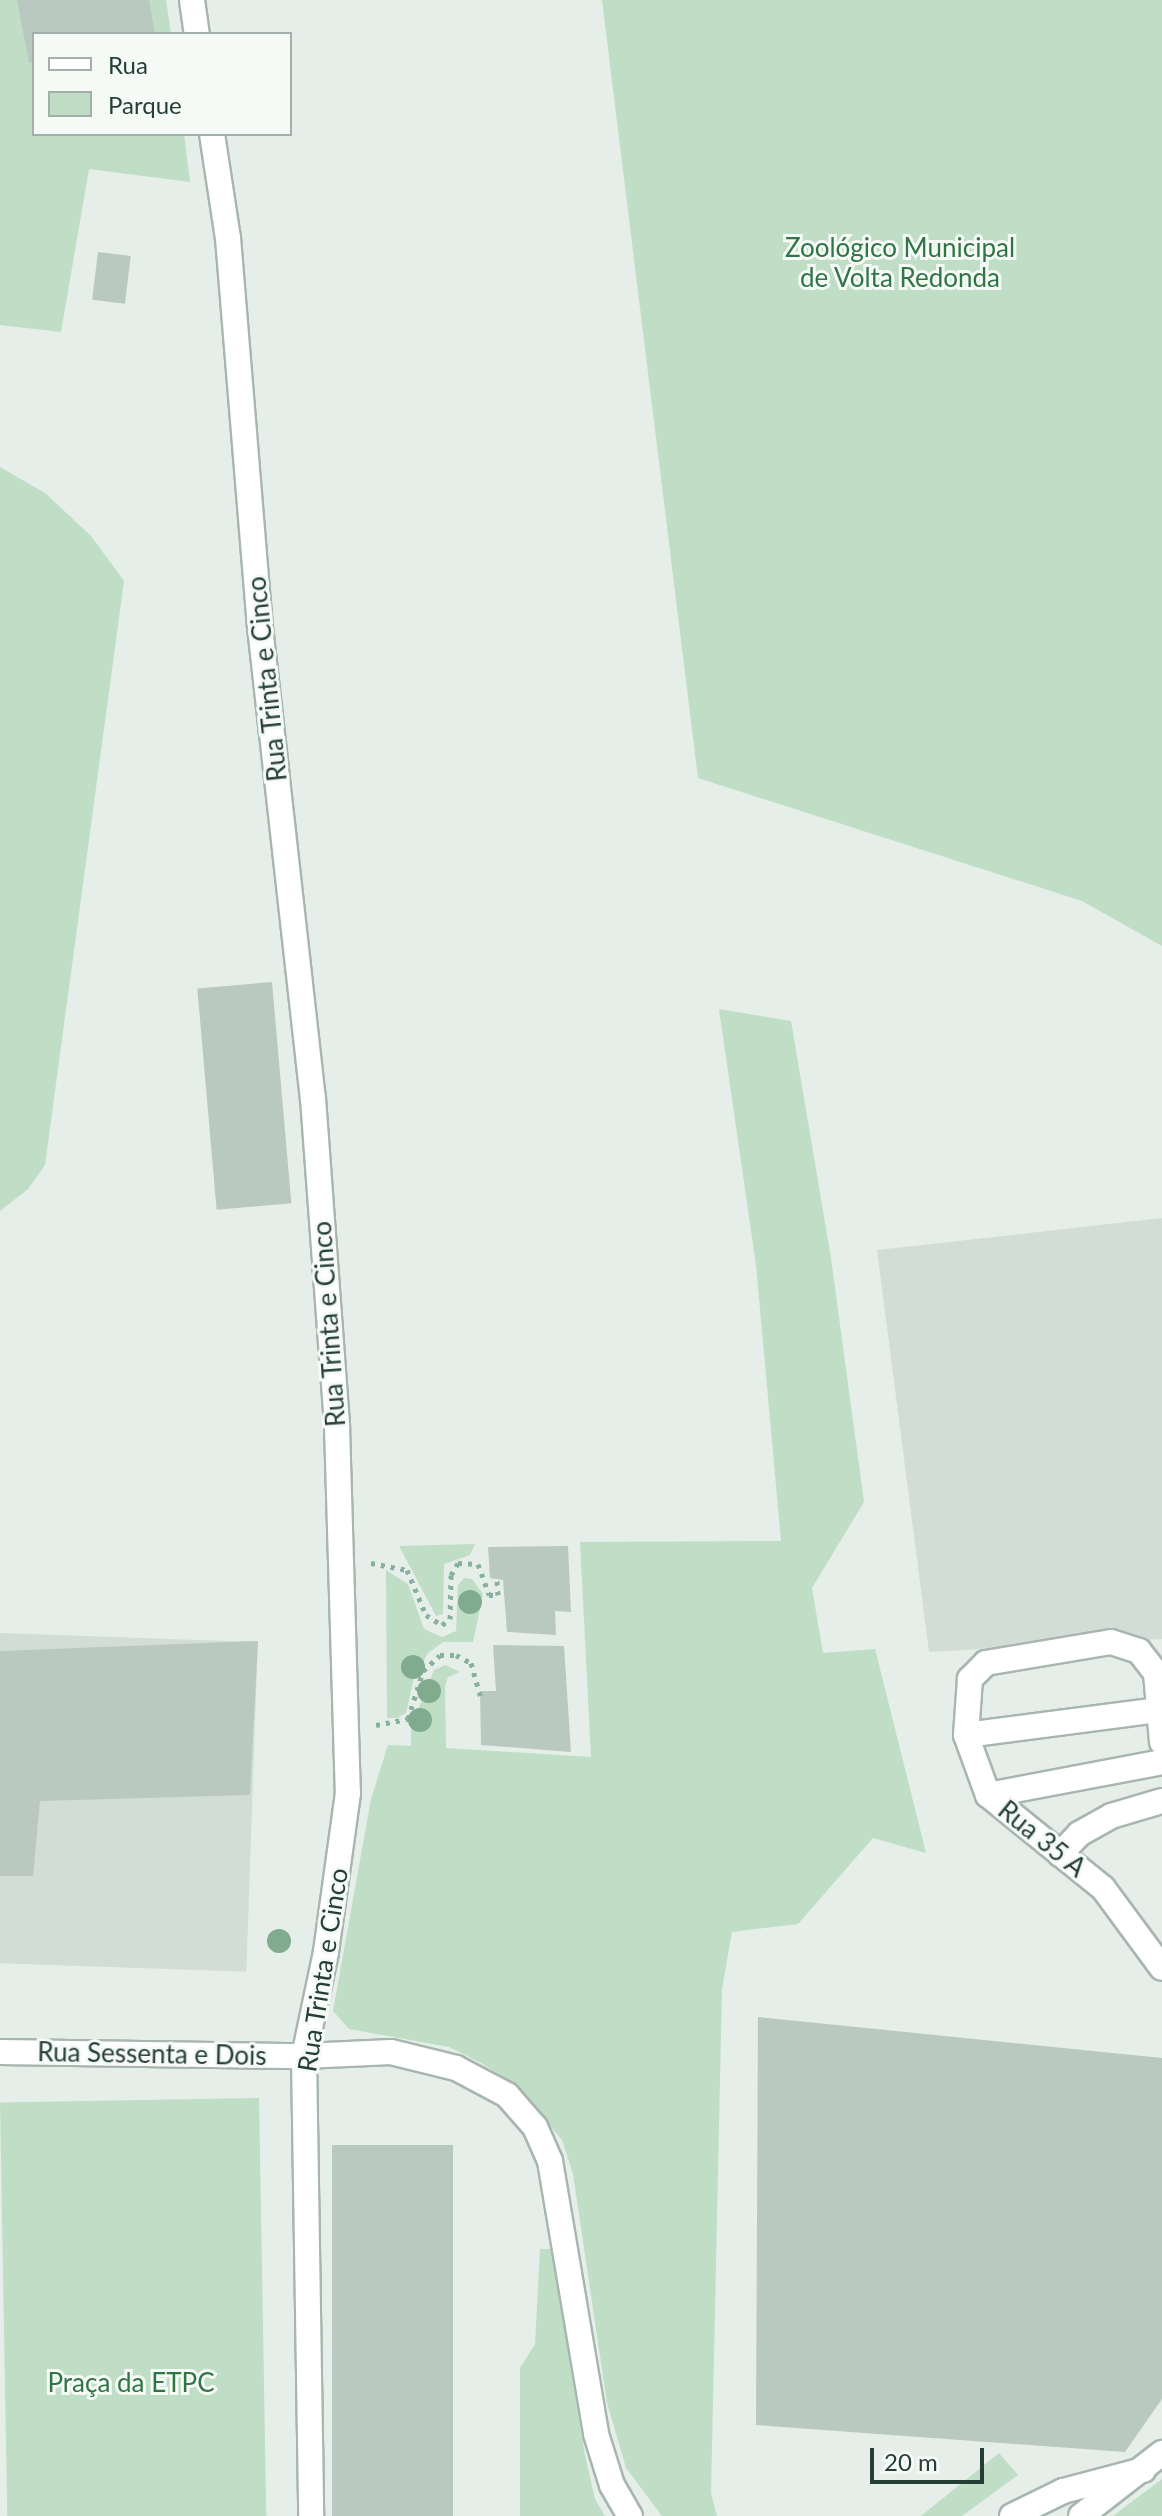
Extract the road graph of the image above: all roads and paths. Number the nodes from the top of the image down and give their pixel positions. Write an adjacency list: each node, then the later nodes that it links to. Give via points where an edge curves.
1 (192, 0): 2 (street)
2 (197, 32)
3 (212, 136): 4 (street, Rua Trinta e Cinco, via 228,238 260,627 313,1098)
4 (342, 1562): 5 (path, via 391,1563 407,1570 426,1615 442,1625 450,1619 451,1575 458,1563 478,1564 489,1595 498,1595); 8 (street, Rua Trinta e Cinco)
5 (497, 1579)
6 (481, 1698): 8 (path, via 471,1663 440,1655 423,1671 408,1719 392,1725)
7 (1159, 1710): 9 (street); 9 (street, Rua 35 A, via 1156,1673 1139,1651 1111,1642 1048,1648 986,1663 970,1679); 10 (street, Rua 35 A)
8 (347, 1723): 17 (street, Rua Trinta e Cinco, via 345,1828)
9 (966, 1735): 12 (street, Rua 35 A)
10 (1162, 1742)
11 (1162, 1762): 12 (street)
12 (988, 1795): 14 (street, Rua 35 A)
13 (1162, 1801): 14 (street, via 1111,1816 1079,1834)
14 (1060, 1854): 15 (street, Rua 35 A, via 1103,1888)
15 (1162, 1968)
16 (0, 2052): 17 (street, Rua Sessenta e Dois)
17 (304, 2056): 20 (street, Rua Trinta e Cinco); 21 (street, Rua Sessenta e Dois, via 377,2051 430,2060 484,2080 524,2111 550,2161 596,2434 612,2485)
18 (1162, 2453): 19 (street)
19 (1143, 2470): 22 (street, via 1063,2491); 23 (street)
20 (311, 2516)
21 (630, 2516)
22 (1012, 2516)
23 (1081, 2516)

